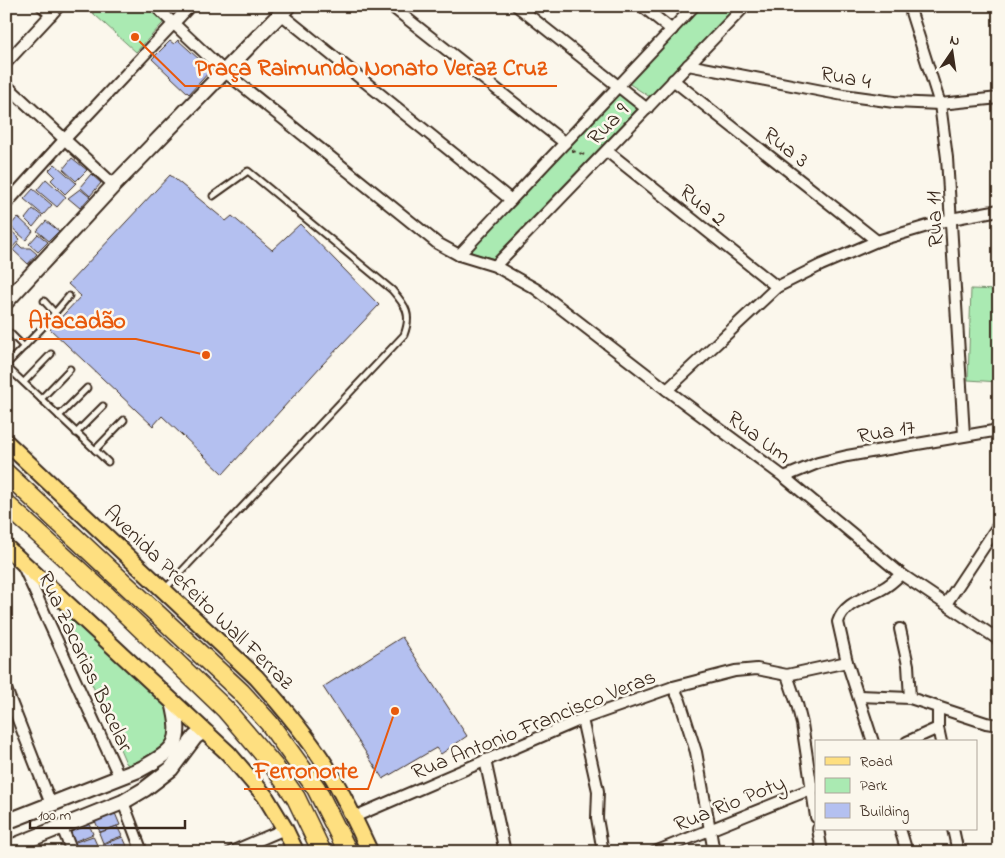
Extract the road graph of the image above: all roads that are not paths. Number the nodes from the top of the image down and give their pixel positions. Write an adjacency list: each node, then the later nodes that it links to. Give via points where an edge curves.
1 (42, 6): 12 (street)
2 (59, 6): 12 (street)
3 (155, 6): 13 (street, Rua Um)
4 (190, 6): 13 (street)
5 (391, 6): 25 (street)
6 (517, 6): 20 (street)
7 (642, 6): 14 (street)
8 (694, 6): 14 (street)
9 (746, 6): 16 (street, Rua 9)
10 (909, 6): 22 (street, Rua 11)
11 (285, 10): 17 (street); 29 (street)
12 (51, 15): 15 (street)
13 (174, 24): 17 (street, Rua Um); 24 (street)
14 (672, 30): 20 (street)
15 (6, 63)
16 (688, 65): 18 (street, Rua 9); 22 (street, Rua 4, via 843,95)
17 (225, 72): 27 (street); 34 (street, Rua Um, via 411,223)
18 (673, 80): 23 (street, Rua 9); 33 (street, Rua 3)
19 (6, 85): 24 (street)
20 (618, 86): 23 (street); 25 (street)
21 (999, 98): 22 (street, Rua 4)
22 (940, 104): 32 (street, Rua 11)
23 (647, 109): 26 (street, Rua 9)
24 (64, 140): 27 (street); 30 (street)
25 (565, 143): 29 (street)
26 (607, 150): 35 (street, Rua 9); 36 (street, Rua 2)
27 (114, 185): 39 (street)
28 (213, 196): 66 (lane, via 248,171 392,290 405,305 408,326 404,335)
29 (511, 200): 34 (street)
30 (6, 204)
31 (999, 210): 32 (street)
32 (951, 219): 33 (street); 55 (street, Rua 11)
33 (878, 241): 36 (street)
34 (459, 255): 35 (street, Rua Um)
35 (495, 266): 48 (street, Rua Um, via 536,289)
36 (777, 287): 48 (street)
37 (69, 296): 40 (lane)
38 (44, 300): 40 (lane)
39 (6, 302)
40 (55, 313): 42 (lane)
41 (10, 333): 42 (lane)
42 (24, 347): 44 (lane)
43 (51, 354): 46 (lane)
44 (6, 365): 46 (lane)
45 (70, 369): 49 (lane)
46 (24, 382): 49 (lane)
47 (86, 388): 51 (lane)
48 (667, 390): 60 (street, Rua Um)
49 (41, 399): 51 (lane)
50 (103, 406): 54 (lane)
51 (59, 416): 54 (lane)
52 (124, 420): 57 (lane)
53 (999, 430): 55 (street, Rua 17)
54 (76, 433): 57 (lane)
55 (964, 435): 60 (street, Rua 17, via 847,456 818,463)
56 (6, 442): 66 (main road, Avenida Prefeito Wall Ferraz)
57 (95, 450): 58 (lane)
58 (108, 462)
59 (6, 473): 107 (highway, Avenida Prefeito Wall Ferraz, via 241,692 269,723 316,788)
60 (784, 477): 65 (street, Rua Um)
61 (6, 504): 106 (highway, via 224,709 273,765 296,798)
62 (999, 524): 67 (street)
63 (6, 548): 64 (main road)
64 (20, 560): 76 (main road); 87 (street, Rua Zacarias Bacelar)
65 (901, 574): 67 (street, Rua Um); 70 (street, via 881,590 855,602 840,617 839,628)
66 (165, 590): 93 (main road, Avenida Prefeito Wall Ferraz, via 256,677 284,710 325,764)
67 (946, 604): 69 (street, Rua Um)
68 (900, 629): 75 (street, via 908,665)
69 (999, 640)
70 (847, 662): 71 (street, Rua Antonio Francisco Veras); 74 (street)
71 (786, 675): 72 (street, Rua Antonio Francisco Veras, via 757,668 747,669); 88 (street, via 802,724)
72 (673, 687): 78 (street, Rua Antonio Francisco Veras); 100 (street, via 696,752)
73 (6, 689): 92 (street)
74 (859, 696): 75 (street); 82 (street)
75 (910, 698): 77 (street)
76 (173, 702): 81 (main road); 86 (street, via 178,723 178,736 173,747)
77 (938, 708): 79 (street); 80 (street)
78 (582, 719): 85 (street, Rua Antonio Francisco Veras); 110 (street, via 598,791 597,818)
79 (999, 726)
80 (938, 728): 83 (street); 84 (street)
81 (207, 733): 89 (street, via 195,737 171,769); 96 (main road, via 265,796)
82 (872, 740)
83 (911, 740)
84 (941, 740)
85 (485, 760): 93 (street, Rua Antonio Francisco Veras); 109 (street)
86 (141, 769): 87 (street); 89 (street, via 145,775)
87 (119, 776): 92 (street)
88 (814, 788): 91 (street); 100 (street, Rua Rio Poty)
89 (145, 789): 90 (street)
90 (123, 802): 95 (street); 103 (street)
91 (815, 802)
92 (51, 804): 94 (street)
93 (354, 817): 108 (main road, Avenida Prefeito Wall Ferraz)
94 (6, 822)
95 (62, 827): 101 (street); 102 (street)
96 (285, 829): 104 (street); 105 (main road)
97 (818, 830): 113 (street)
98 (900, 830): 114 (street)
99 (953, 830): 115 (street)
100 (710, 831): 111 (street, Rua Rio Poty); 112 (street)
101 (7, 850)
102 (72, 852)
103 (142, 852)
104 (231, 852)
105 (296, 852)
106 (322, 852)
107 (348, 852)
108 (370, 852)
109 (504, 852)
110 (603, 852)
111 (655, 852)
112 (714, 852)
113 (822, 852)
114 (907, 852)
115 (958, 852)

